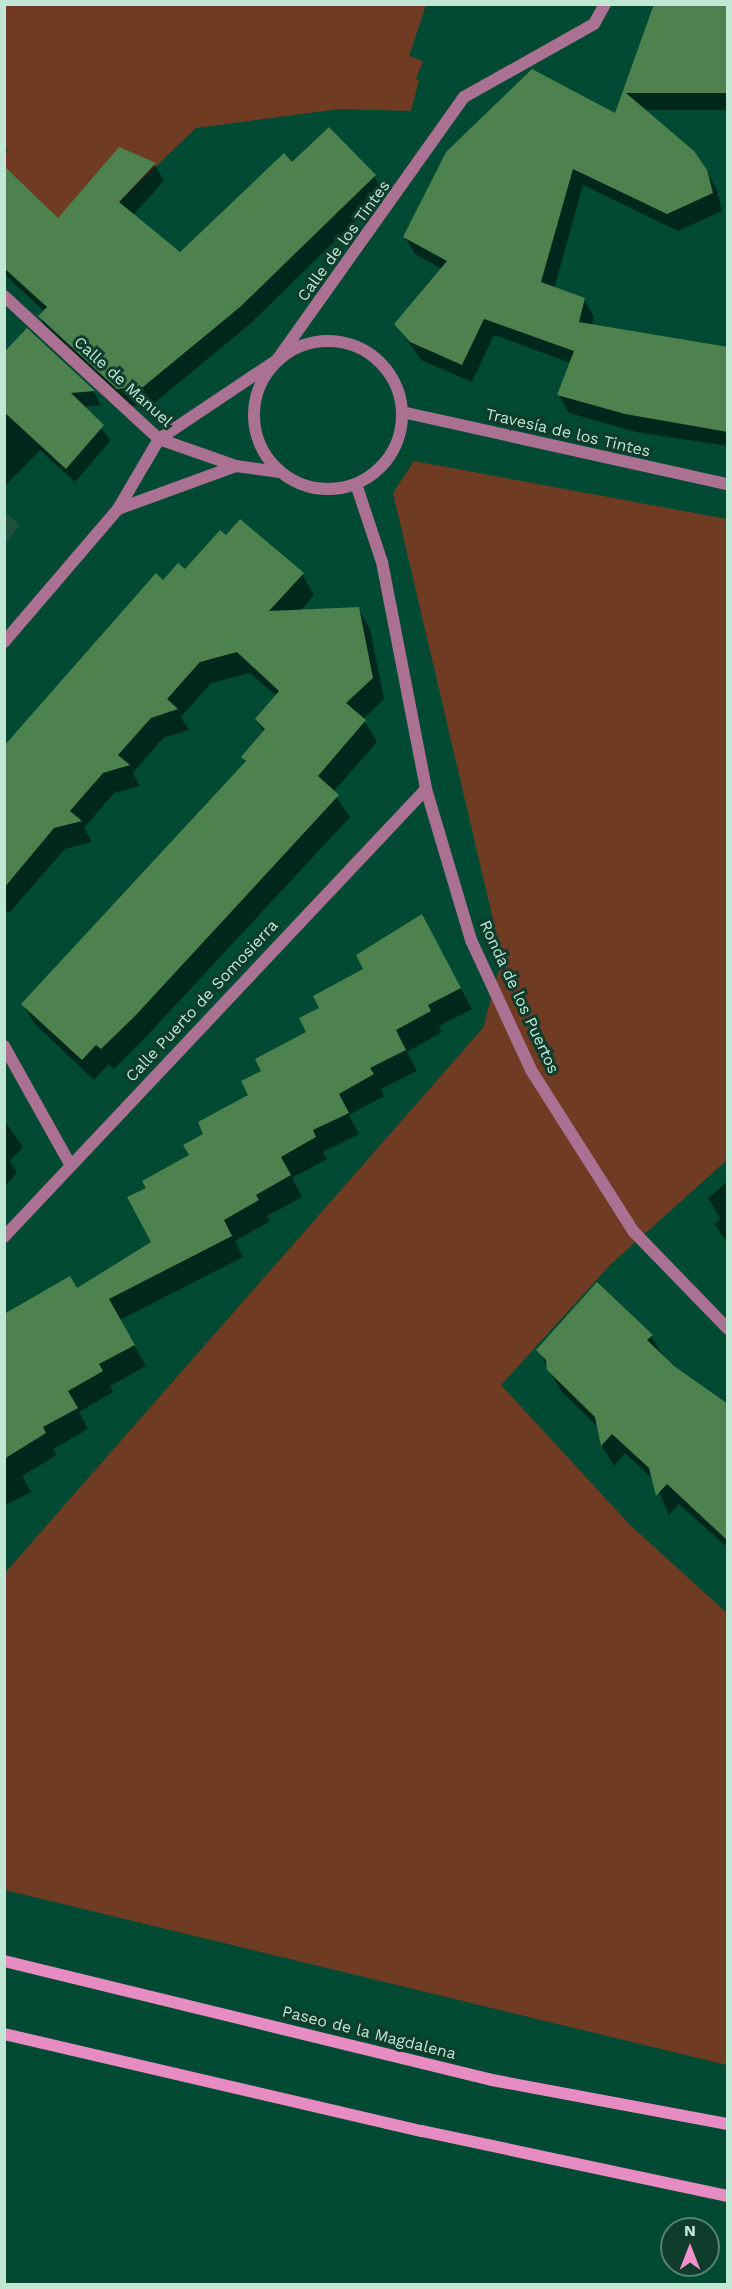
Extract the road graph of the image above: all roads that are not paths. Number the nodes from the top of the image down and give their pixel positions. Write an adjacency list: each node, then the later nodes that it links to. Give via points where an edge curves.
1 (605, 4): 3 (street, Calle de los Tintes, via 594,24 465,97)
2 (4, 296): 5 (street, Calle de Manuel)
3 (278, 360): 4 (street, via 299,346 353,346 378,360 395,384); 5 (street, Calle de los Tintes); 7 (street, via 262,381 254,404 254,421 264,453)
4 (402, 412): 8 (street, via 400,434 390,455); 9 (street, Travesía de los Tintes)
5 (159, 439): 6 (street, Calle de Manuel); 10 (street, Calle de los Tintes)
6 (236, 466): 7 (street, Calle de los Tintes); 10 (street, Calle de los Tintes)
7 (280, 472): 8 (street, via 304,485 330,489)
8 (357, 484): 12 (street, Ronda de los Puertos, via 382,562)
9 (728, 484)
10 (118, 509): 11 (street, Calle de los Tintes)
11 (4, 642)
12 (426, 789): 14 (street, Calle Puerto de Somosierra); 16 (street, Ronda de los Puertos, via 471,940 531,1070 634,1232)
13 (4, 1046): 14 (street)
14 (70, 1164): 15 (street, Calle Puerto de Somosierra)
15 (4, 1238)
16 (728, 1329)
17 (4, 1962): 19 (main road, Paseo de la Magdalena, via 492,2080)
18 (4, 2034): 20 (main road, via 422,2131)
19 (728, 2124)
20 (728, 2196)

